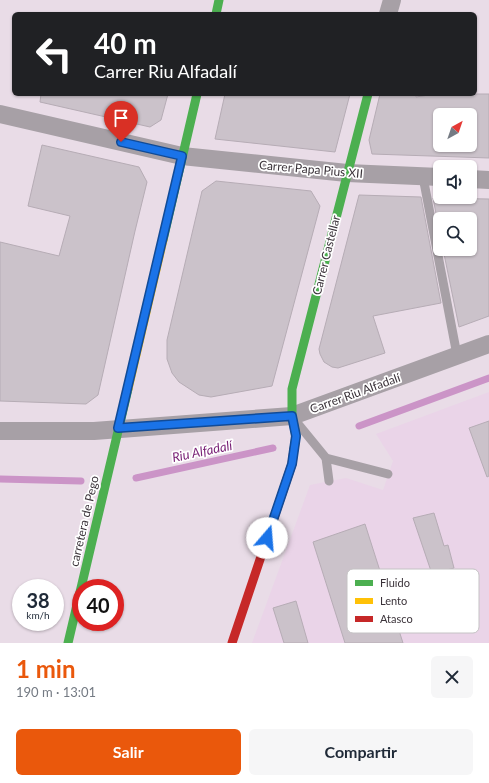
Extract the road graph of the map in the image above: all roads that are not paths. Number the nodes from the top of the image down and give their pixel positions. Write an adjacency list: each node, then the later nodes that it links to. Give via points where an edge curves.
1 (219, 0): 3 (main road)
2 (392, 0): 4 (street)
3 (216, 12)
4 (389, 12)
5 (197, 96): 8 (main road)
6 (367, 96): 9 (main road, Carrer Castellar)
7 (0, 114): 8 (street, Carrer Papa Pius XII)
8 (182, 156): 9 (street, Carrer Papa Pius XII); 16 (main road)
9 (347, 173): 10 (street, Carrer Papa Pius XII); 15 (main road, Carrer Castellar, via 292,389)
10 (432, 177): 14 (lane)
11 (477, 179): 12 (street)
12 (489, 180)
13 (489, 344): 14 (street, Carrer Riu Alfadalí)
14 (457, 356): 15 (street, Carrer Riu Alfadalí)
15 (292, 416): 16 (street, Carrer Riu Alfadalí); 18 (lane); 22 (main road, Carrer Castellar, via 296,436 292,464)
16 (118, 428): 17 (street, Carrer Riu Alfadalí, via 94,431); 21 (main road, carretera de Pego)
17 (0, 431)
18 (326, 458): 19 (lane); 20 (lane)
19 (388, 474)
20 (329, 481)
21 (68, 643)
22 (232, 643)

